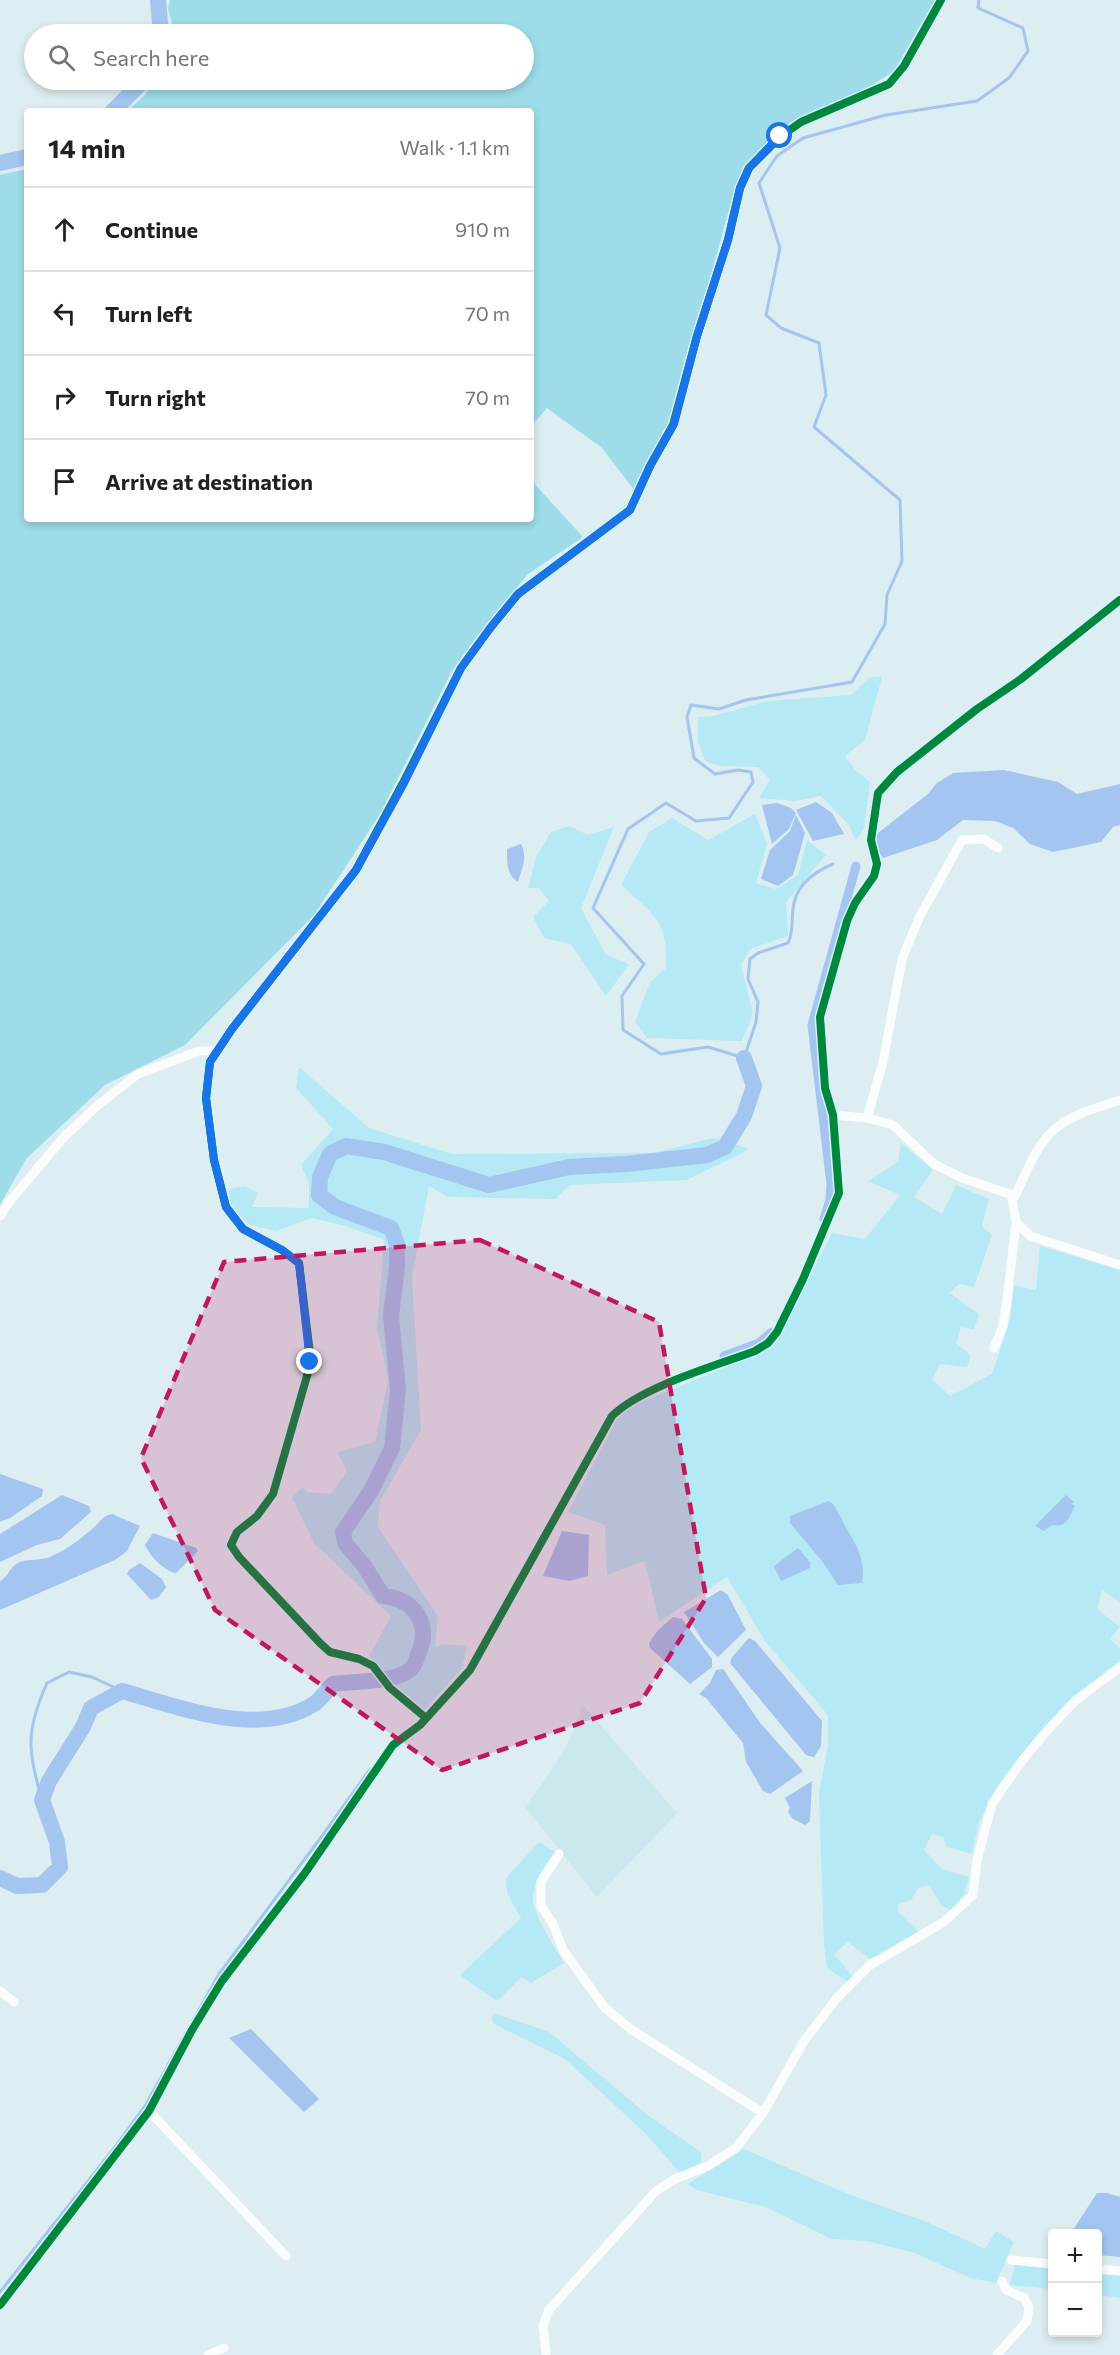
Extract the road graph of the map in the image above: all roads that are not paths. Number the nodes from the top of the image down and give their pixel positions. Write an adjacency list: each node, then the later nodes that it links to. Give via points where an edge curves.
1 (941, 0): 4 (street, via 904,66 889,84 801,122 780,136 749,168 740,188 674,424 630,510 518,594 491,627 461,668 356,870)
2 (1120, 600): 6 (street, via 897,772 878,793 871,840 877,864 874,876 847,921 820,1017 825,1089)
3 (998, 848): 7 (street, via 984,839 962,840 920,916 902,959 883,1062)
4 (217, 1051): 9 (street, via 199,1051 138,1074 64,1137); 14 (street, via 210,1062 206,1098 214,1160 226,1207 243,1229 299,1263 310,1362 273,1494 257,1516 237,1532 231,1545 330,1652 373,1666 390,1688)
5 (1120, 1100): 8 (street, via 1056,1129 1040,1148)
6 (833, 1115): 7 (street); 14 (street, via 839,1192 777,1332 756,1351 647,1392 624,1404 612,1416 470,1670)
7 (867, 1118): 8 (street, via 892,1125 934,1164)
8 (1015, 1196): 10 (street, via 1012,1200)
9 (0, 1216)
10 (1016, 1222): 11 (street, via 1030,1236); 12 (street, via 1003,1326)
11 (1120, 1265)
12 (994, 1348)
13 (1120, 1667): 19 (street, via 1075,1701 1044,1734 992,1804 977,1860 973,1894 944,1922 870,1965 837,1998 804,2041)
14 (426, 1718): 18 (street, via 393,1745 304,1873 222,1981)
15 (559, 1854): 19 (street, via 541,1882 541,1906 563,1950 604,2008)
16 (0, 1991): 17 (street)
17 (14, 2002)
18 (149, 2111): 20 (street); 26 (street)
19 (763, 2113): 29 (street, via 736,2148 656,2191 585,2268 549,2310 543,2325)
20 (286, 2256)
21 (1011, 2260): 22 (street)
22 (1048, 2264)
23 (1102, 2269): 24 (street)
24 (1120, 2271)
25 (1002, 2281): 30 (street, via 1006,2290 1024,2298 1029,2307 1027,2321)
26 (0, 2305)
27 (224, 2348): 28 (street)
28 (208, 2355)
29 (546, 2355)
30 (997, 2355)

